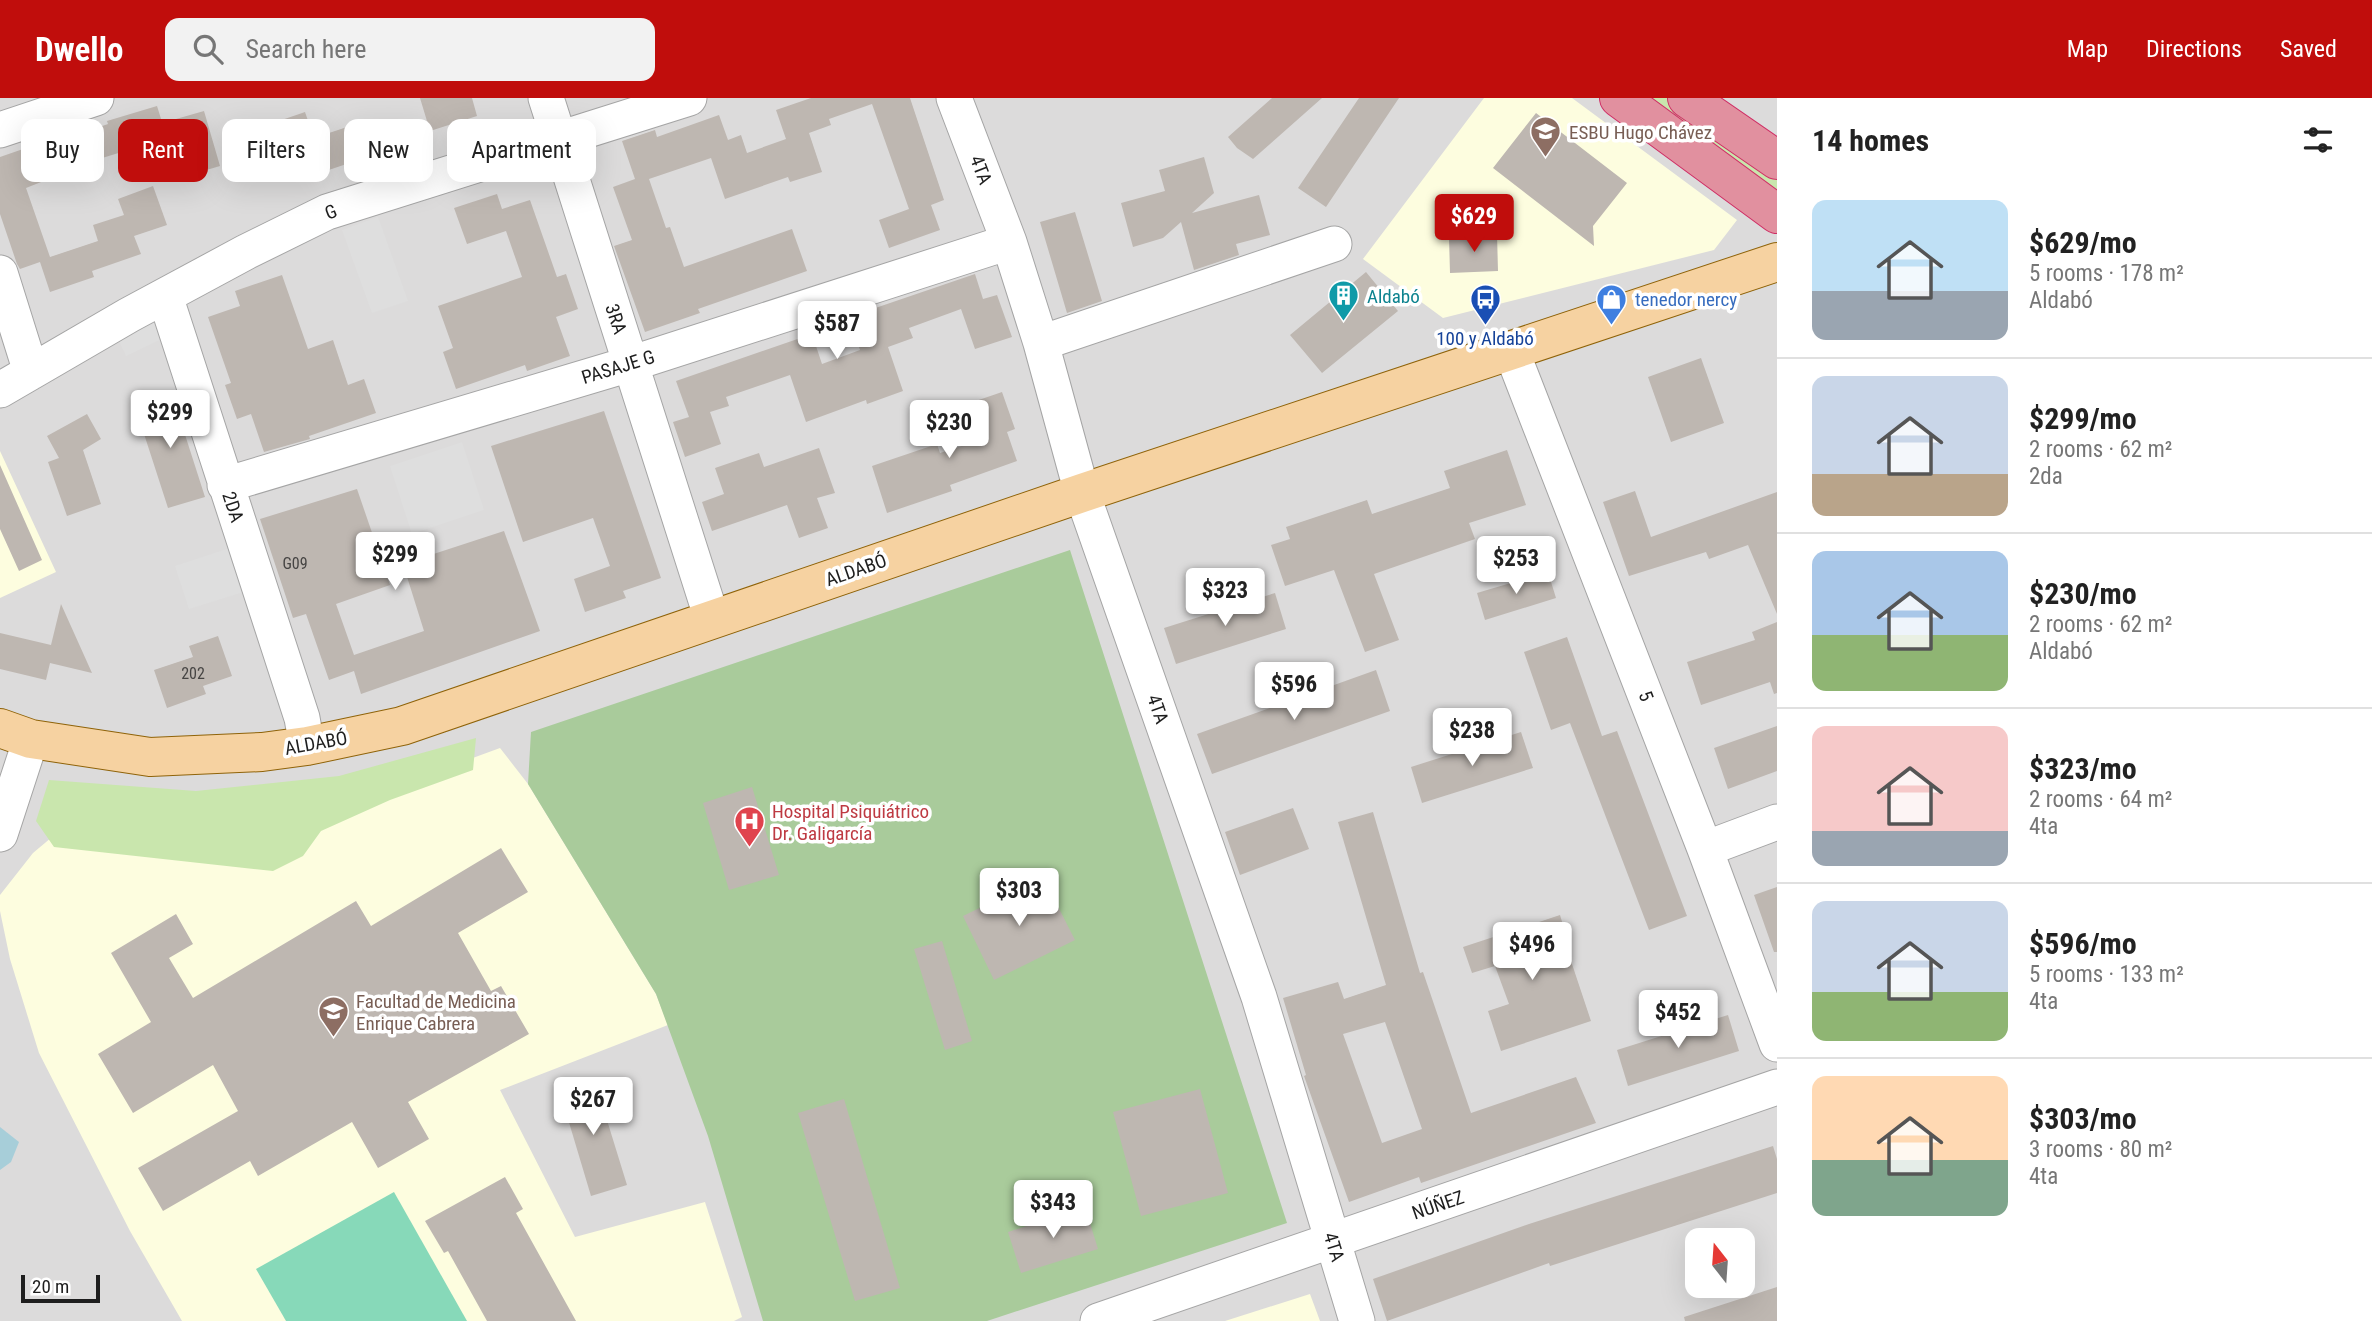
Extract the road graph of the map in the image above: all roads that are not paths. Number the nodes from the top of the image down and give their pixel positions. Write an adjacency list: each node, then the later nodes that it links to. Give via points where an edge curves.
1 (96, 98): 9 (street)
2 (546, 98): 7 (street, 3RA)
3 (689, 98): 8 (street, G)
4 (954, 98): 14 (street, 4TA)
5 (1619, 98): 13 (highway)
6 (1687, 98): 10 (highway)
7 (553, 119)
8 (596, 127)
9 (0, 130)
10 (1777, 160)
11 (447, 174): 18 (street, G, via 327,212)
12 (573, 182): 21 (street, 3RA)
13 (1777, 214)
14 (1009, 242): 19 (street, 4TA); 21 (street, PASAJE G)
15 (1334, 244): 19 (street)
16 (1777, 262): 20 (main road, ALDABÓ)
17 (0, 273): 22 (street)
18 (165, 296): 22 (street, G); 24 (street, 2DA)
19 (1041, 342): 25 (street, 4TA)
20 (1511, 350): 25 (main road, ALDABÓ); 31 (street, 5)
21 (630, 364): 24 (street, PASAJE G); 26 (street, 3RA)
22 (32, 372): 23 (street, G)
23 (0, 390)
24 (225, 485): 27 (street, 2DA)
25 (1082, 493): 26 (main road, ALDABÓ); 34 (street, 4TA, via 1259,997)
26 (712, 619): 27 (main road, ALDABÓ, via 402,726)
27 (304, 732): 28 (main road, ALDABÓ, via 262,752 150,757)
28 (15, 734): 30 (street)
29 (1777, 822): 31 (street)
30 (0, 834)
31 (1705, 849): 32 (street, 5)
32 (1777, 1044)
33 (1777, 1087): 34 (street, NÚÑEZ)
34 (1332, 1242): 35 (street, NÚÑEZ); 36 (street, 4TA)
35 (1097, 1321)
36 (1357, 1321)

